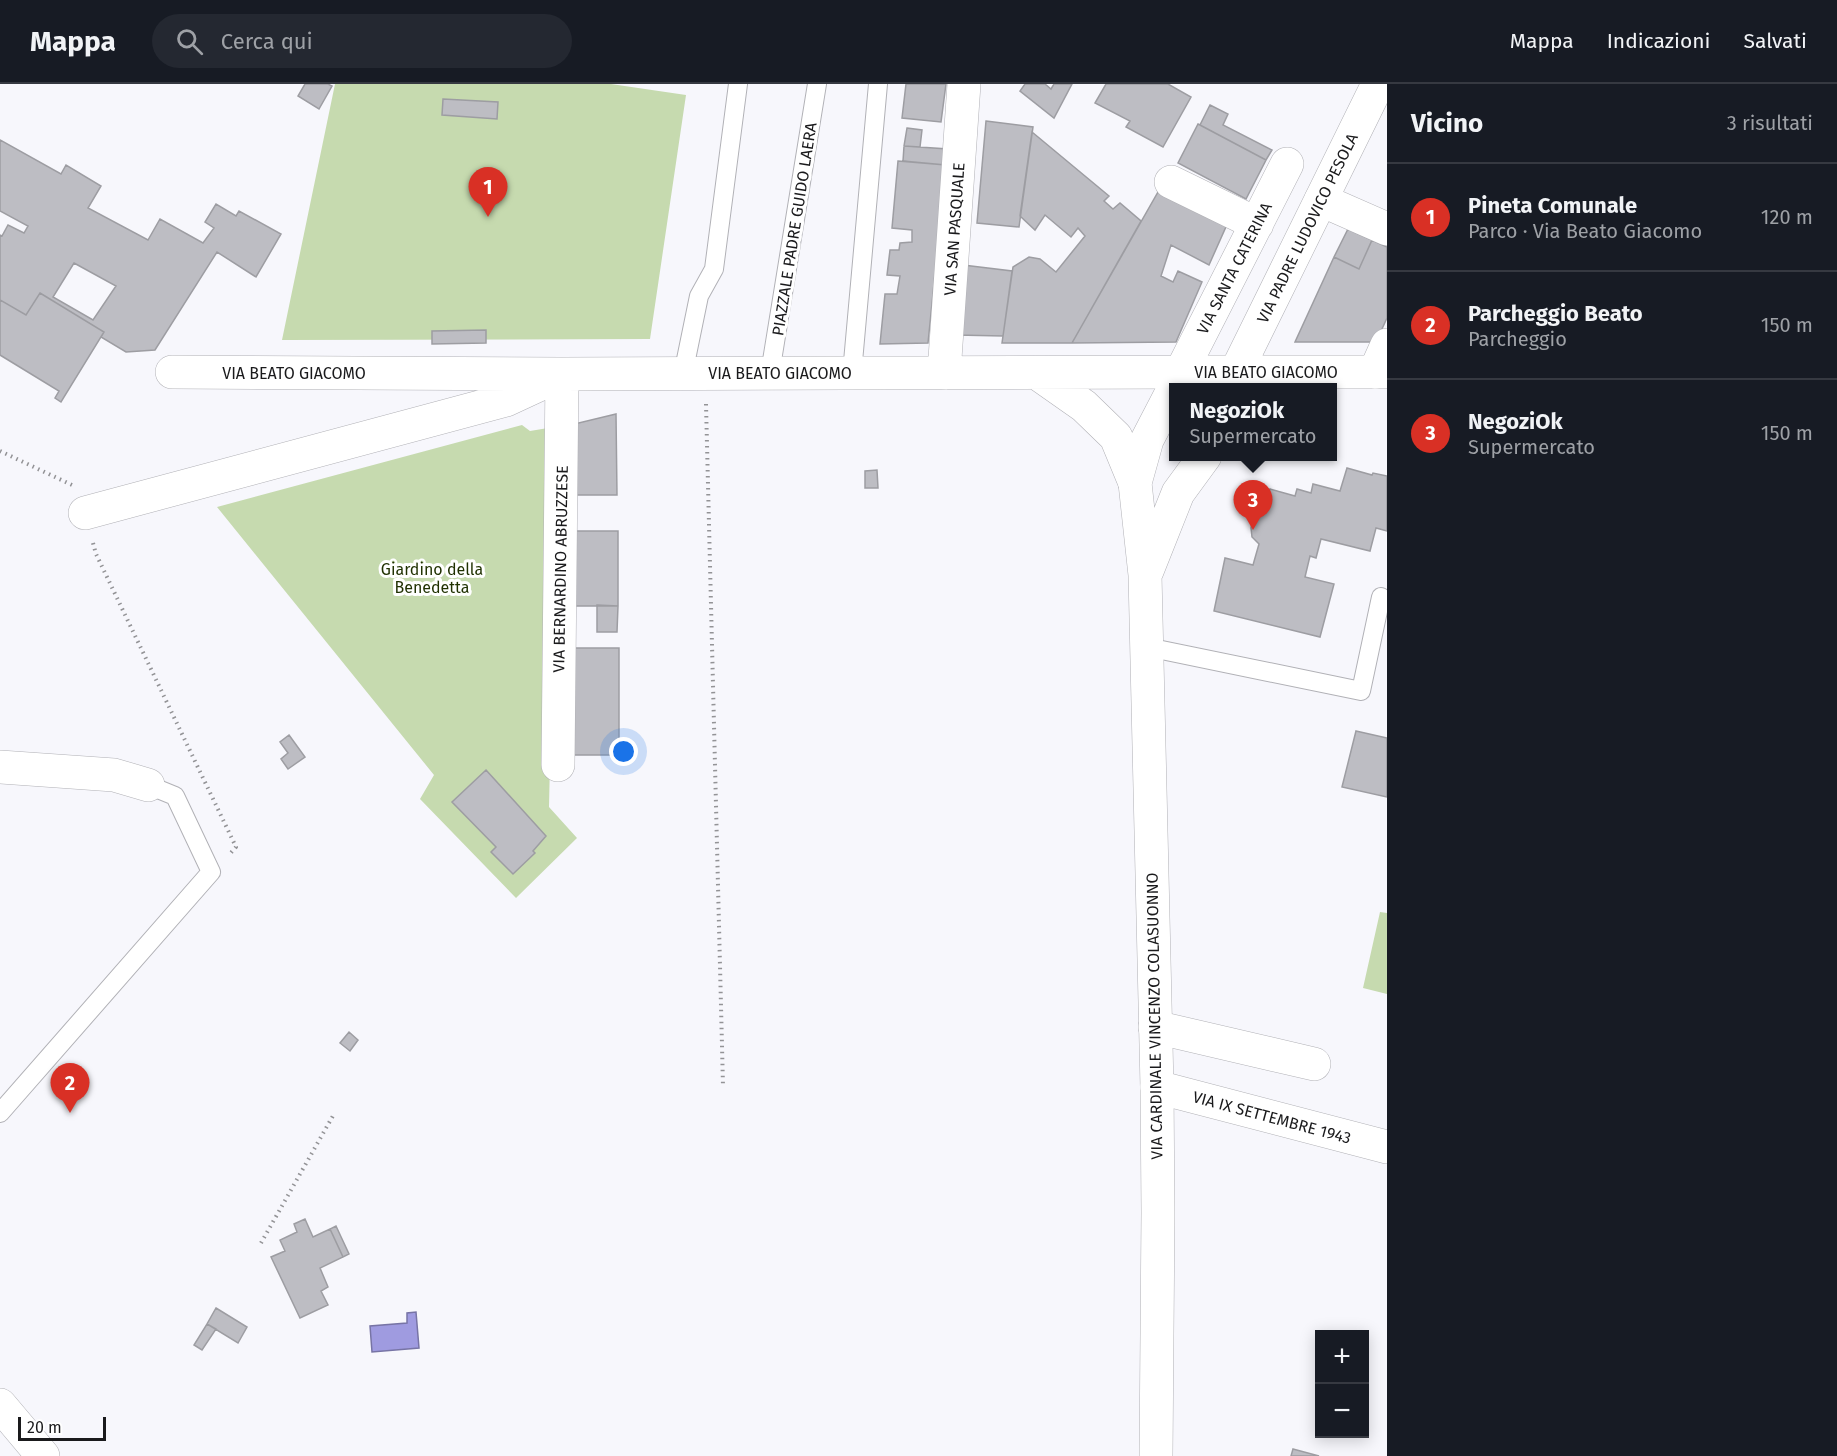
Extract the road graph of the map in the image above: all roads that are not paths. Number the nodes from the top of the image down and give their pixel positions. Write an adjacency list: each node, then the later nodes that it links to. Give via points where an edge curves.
1 (738, 84): 18 (lane, via 714,269 699,296)
2 (817, 84): 13 (lane, PIAZZALE PADRE GUIDO LAERA)
3 (878, 84): 14 (lane)
4 (964, 84): 15 (street, VIA SAN PASQUALE)
5 (1377, 84): 8 (street, VIA PADRE LUDOVICO PESOLA)
6 (1287, 164): 9 (street, VIA SANTA CATERINA)
7 (1171, 182): 9 (street)
8 (1321, 200): 10 (street); 20 (street, VIA PADRE LUDOVICO PESOLA)
9 (1257, 224): 21 (street, VIA SANTA CATERINA)
10 (1387, 229)
11 (1383, 363): 19 (street, VIA BEATO GIACOMO)
12 (172, 372): 17 (street, VIA BEATO GIACOMO)
13 (770, 373): 14 (street, VIA BEATO GIACOMO); 18 (street, VIA BEATO GIACOMO)
14 (852, 373): 15 (street, VIA BEATO GIACOMO)
15 (944, 373): 16 (street, VIA BEATO GIACOMO)
16 (1037, 373): 21 (street, VIA BEATO GIACOMO); 24 (street, VIA CARDINALE VINCENZO COLASUONNO, via 1084,406 1116,437)
17 (562, 374): 18 (street, VIA BEATO GIACOMO); 25 (street, via 506,400); 29 (street, VIA BERNARDINO ABRUZZESE)
18 (694, 374)
19 (1304, 379): 20 (street, VIA BEATO GIACOMO)
20 (1233, 380): 21 (street, VIA BEATO GIACOMO)
21 (1176, 382)
22 (1169, 396): 24 (street, VIA CARDINALE VINCENZO COLASUONNO, via 1147,440)
23 (1201, 461): 26 (street, VIA CARDINALE VINCENZO COLASUONNO, via 1178,493)
24 (1135, 483): 26 (street, VIA CARDINALE VINCENZO COLASUONNO)
25 (81, 500)
26 (1145, 576): 28 (street, VIA CARDINALE VINCENZO COLASUONNO)
27 (1381, 597): 28 (lane, via 1361,691)
28 (1147, 647): 32 (street, VIA CARDINALE VINCENZO COLASUONNO)
29 (558, 765)
30 (0, 767): 31 (street, via 114,775)
31 (148, 785): 35 (lane, via 175,796 211,872)
32 (1155, 1027): 33 (street); 34 (street, VIA CARDINALE VINCENZO COLASUONNO)
33 (1314, 1064)
34 (1157, 1087): 36 (street, VIA IX SETTEMBRE 1943); 39 (street, VIA CARDINALE VINCENZO COLASUONNO)
35 (0, 1113)
36 (1387, 1147)
37 (0, 1405): 38 (street)
38 (43, 1456)
39 (1156, 1456)

